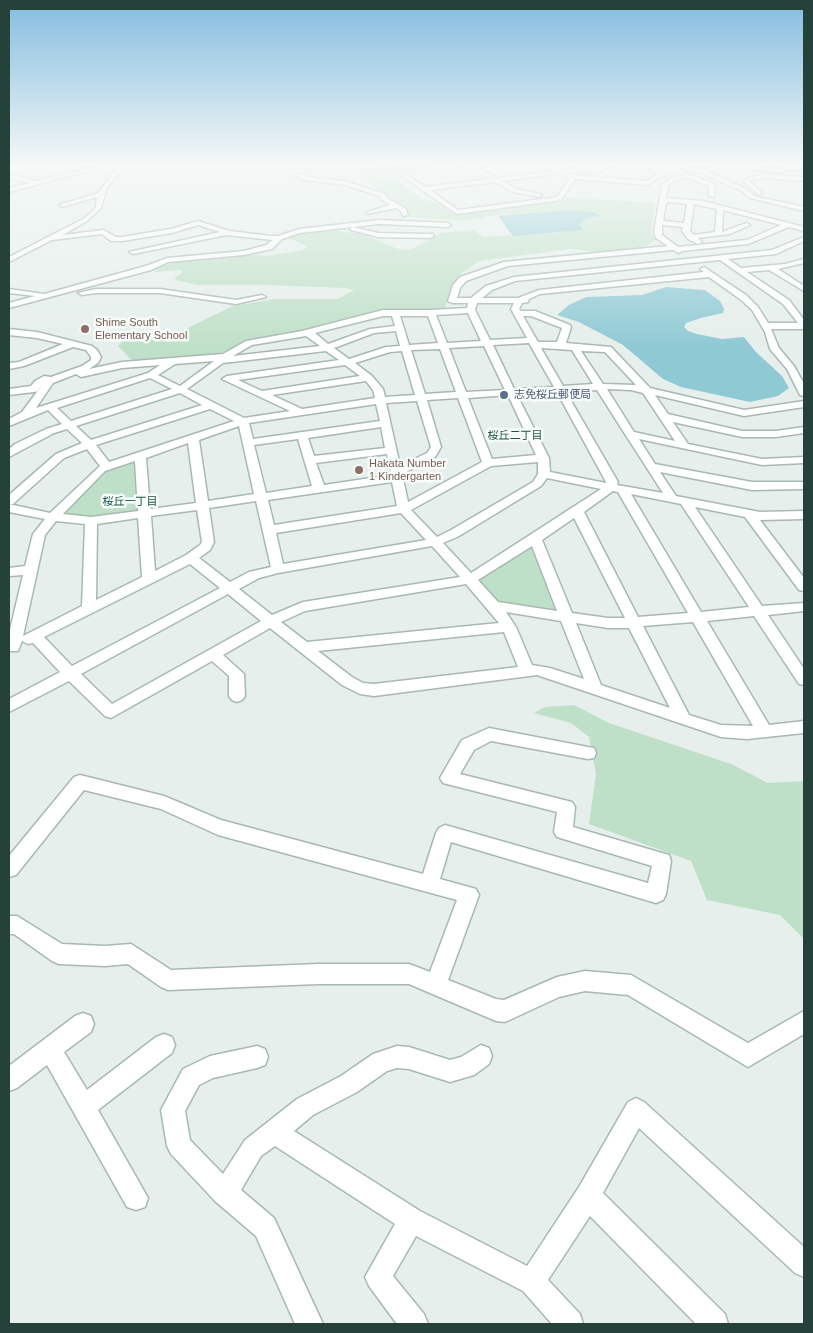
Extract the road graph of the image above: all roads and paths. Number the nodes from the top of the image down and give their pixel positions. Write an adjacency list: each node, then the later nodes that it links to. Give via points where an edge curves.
1 (75, 225): 17 (street)
2 (194, 225): 17 (street, via 122,239 114,239 103,232)
3 (202, 225): 13 (street)
4 (346, 225): 10 (street)
5 (658, 225): 23 (street, via 659,236)
6 (687, 225): 16 (street, via 687,234)
7 (719, 225): 14 (street)
8 (746, 225): 12 (street); 14 (street)
9 (788, 225): 11 (street); 12 (street)
10 (328, 227): 15 (street, via 378,235); 18 (street, via 294,232)
11 (804, 229)
12 (774, 232): 20 (street)
13 (226, 233): 18 (street); 24 (street)
14 (718, 234): 16 (street)
15 (430, 236)
16 (691, 236): 21 (street)
17 (50, 238): 28 (street)
18 (279, 238): 45 (street, via 275,244 258,250 167,260)
19 (804, 239): 25 (street, via 792,248)
20 (748, 242): 21 (street); 25 (street)
21 (705, 246): 23 (street)
22 (577, 249): 31 (street, via 531,256)
23 (676, 249): 26 (street); 29 (street)
24 (133, 252)
25 (773, 252): 27 (street)
26 (607, 254): 31 (street); 32 (street)
27 (722, 258): 29 (street); 34 (street)
28 (9, 260)
29 (692, 261): 32 (street); 36 (street)
30 (804, 261): 33 (street)
31 (519, 262): 35 (street)
32 (622, 267): 39 (street); 40 (street, via 528,276)
33 (770, 267): 34 (street); 38 (street)
34 (741, 270): 42 (street)
35 (481, 272): 40 (street); 49 (street, via 459,283)
36 (711, 274): 39 (street); 44 (street)
37 (802, 278): 38 (street)
38 (789, 279): 41 (street)
39 (640, 281): 47 (street, via 539,292)
40 (503, 282): 50 (street, via 481,293)
41 (804, 289)
42 (770, 290): 44 (street); 53 (street)
43 (9, 291): 45 (street)
44 (738, 293): 57 (street, via 755,309)
45 (48, 296): 46 (street, via 96,291 160,291 236,302); 51 (street)
46 (262, 297)
47 (519, 300): 48 (street); 50 (street); 56 (street, via 515,309)
48 (548, 300)
49 (452, 301): 50 (street); 52 (street)
50 (472, 305): 52 (street); 62 (street)
51 (9, 306)
52 (450, 311): 55 (street)
53 (800, 311): 58 (street)
54 (395, 313): 55 (street); 59 (street); 61 (street, via 374,314)
55 (431, 313): 65 (street)
56 (518, 314): 63 (street); 66 (street, via 532,313 567,327)
57 (765, 326): 58 (street); 77 (street, via 775,349)
58 (804, 326)
59 (400, 328): 67 (street); 68 (street, via 373,332)
60 (9, 332): 64 (street)
61 (307, 332): 68 (street); 70 (street, via 249,343)
62 (487, 342): 63 (street); 65 (street); 86 (street)
63 (534, 342): 66 (street); 83 (street)
64 (71, 344): 73 (street); 75 (street, via 89,348 96,357 91,364)
65 (444, 345): 67 (street); 89 (street)
66 (561, 345): 69 (street)
67 (406, 346): 72 (street); 90 (street)
68 (327, 347): 70 (street); 72 (street)
69 (575, 348): 81 (street); 84 (street, via 608,349)
70 (223, 358): 71 (street); 74 (street)
71 (171, 362): 76 (street); 80 (street, via 122,365)
72 (348, 362): 78 (street); 79 (street)
73 (9, 366)
74 (208, 370): 79 (street); 82 (street)
75 (66, 375): 80 (street); 85 (street, via 43,380 31,390)
76 (151, 375): 82 (street); 94 (street)
77 (800, 375): 87 (street)
78 (369, 378): 88 (street); 91 (street, via 378,389)
79 (228, 379): 88 (street)
80 (55, 380): 96 (street, via 50,381)
81 (602, 387): 83 (street); 84 (street); 103 (street)
82 (180, 390): 93 (street); 101 (street)
83 (561, 390): 86 (street); 121 (street)
84 (646, 390): 92 (street, via 744,412); 97 (street)
85 (9, 392)
86 (510, 393): 89 (street); 112 (street)
87 (804, 393)
88 (260, 394): 95 (street)
89 (463, 396): 90 (street); 114 (street)
90 (422, 398): 91 (street); 119 (street, via 435,451)
91 (381, 400): 95 (street); 100 (street)
92 (804, 404)
93 (211, 405): 98 (street); 107 (street)
94 (52, 406): 96 (street); 101 (street)
95 (301, 412): 98 (street)
96 (26, 414): 99 (street)
97 (665, 417): 102 (street, via 742,434); 108 (street)
98 (243, 421): 105 (street); 106 (street)
99 (9, 423)
100 (386, 423): 104 (street); 109 (street)
101 (68, 424): 107 (street); 110 (street, via 37,436)
102 (804, 430)
103 (630, 434): 108 (street); 117 (street)
104 (302, 436): 106 (street); 113 (street)
105 (193, 438): 111 (street); 126 (street)
106 (249, 443): 123 (street)
107 (89, 444): 116 (street); 125 (street, via 60,456)
108 (683, 445): 115 (street, via 762,462)
109 (392, 450): 113 (street); 119 (street)
110 (9, 454)
111 (140, 456): 116 (street); 130 (street)
112 (543, 458): 114 (street); 118 (street)
113 (310, 460): 122 (street)
114 (488, 463): 128 (street)
115 (802, 463)
116 (107, 467): 133 (street, via 101,469)
117 (652, 467): 120 (street, via 752,486); 124 (street)
118 (544, 474): 121 (street); 137 (street, via 537,484)
119 (397, 475): 122 (street); 128 (street)
120 (804, 485)
121 (617, 488): 124 (street); 129 (street); 151 (street)
122 (319, 489): 123 (street)
123 (261, 497): 126 (street); 135 (street)
124 (678, 500): 131 (street); 149 (street)
125 (9, 501)
126 (203, 505): 130 (street); 138 (street, via 208,542)
127 (9, 508): 133 (street)
128 (404, 508): 135 (street); 137 (street)
129 (577, 511): 136 (street); 153 (street)
130 (144, 514): 134 (street); 142 (street)
131 (749, 514): 132 (street, via 774,517); 145 (street)
132 (804, 515)
133 (53, 517): 134 (street); 140 (street, via 39,534)
134 (91, 521): 148 (street)
135 (269, 530): 139 (street)
136 (535, 539): 143 (street); 150 (street)
137 (435, 542): 139 (street); 143 (street)
138 (191, 558): 142 (street); 144 (street)
139 (278, 569): 144 (street, via 254,575)
140 (31, 570): 141 (street); 157 (street)
141 (9, 572)
142 (149, 579): 148 (street)
143 (470, 579): 146 (street); 152 (street, via 303,607)
144 (229, 587): 152 (street); 160 (street)
145 (804, 587)
146 (494, 606): 150 (street); 154 (street)
147 (804, 607): 149 (street)
148 (90, 609): 155 (street)
149 (758, 611): 151 (street); 161 (street)
150 (568, 616): 153 (street, via 608,623); 162 (street)
151 (698, 617): 153 (street); 167 (street)
152 (271, 620): 156 (street); 158 (street)
153 (634, 623): 165 (street)
154 (509, 627): 156 (street); 159 (street)
155 (35, 636): 157 (street); 160 (street)
156 (306, 647): 159 (street, via 347,681 360,688 374,690)
157 (11, 648)
158 (213, 654): 160 (street, via 111,712); 163 (street, via 236,674)
159 (527, 671): 162 (street, via 550,673)
160 (70, 674): 164 (street)
161 (804, 680)
162 (595, 688): 165 (street)
163 (237, 696)
164 (9, 706)
165 (683, 719): 167 (street, via 721,731)
166 (804, 727): 167 (street)
167 (765, 732)
168 (588, 753): 170 (street, via 490,734 468,745 449,778 566,807 563,832 662,861 656,894 445,833)
169 (9, 868): 170 (street, via 80,782 164,803 218,827)
170 (429, 884): 172 (street, via 469,894)
171 (9, 925): 172 (street, via 17,925 59,954 132,954 168,980 409,974)
172 (436, 984): 173 (street, via 505,1011 556,987 585,981 630,985 748,1056)
173 (804, 1022)
174 (83, 1024): 176 (street)
175 (164, 1045): 180 (street)
176 (50, 1049): 179 (street); 180 (street)
177 (481, 1056): 181 (street, via 466,1067 450,1071 409,1058 397,1057 381,1062 349,1084 305,1107)
178 (257, 1057): 182 (street, via 210,1067 191,1077 172,1110 179,1146)
179 (9, 1080)
180 (84, 1107): 184 (street)
181 (274, 1132): 182 (street, via 253,1148); 185 (street)
182 (225, 1192): 188 (street, via 265,1226)
183 (588, 1196): 186 (street, via 636,1110); 187 (street); 191 (street)
184 (136, 1198)
185 (411, 1220): 187 (street); 189 (street, via 378,1277)
186 (804, 1264)
187 (532, 1282): 190 (street)
188 (309, 1324)
189 (414, 1324)
190 (570, 1324)
191 (715, 1324)

